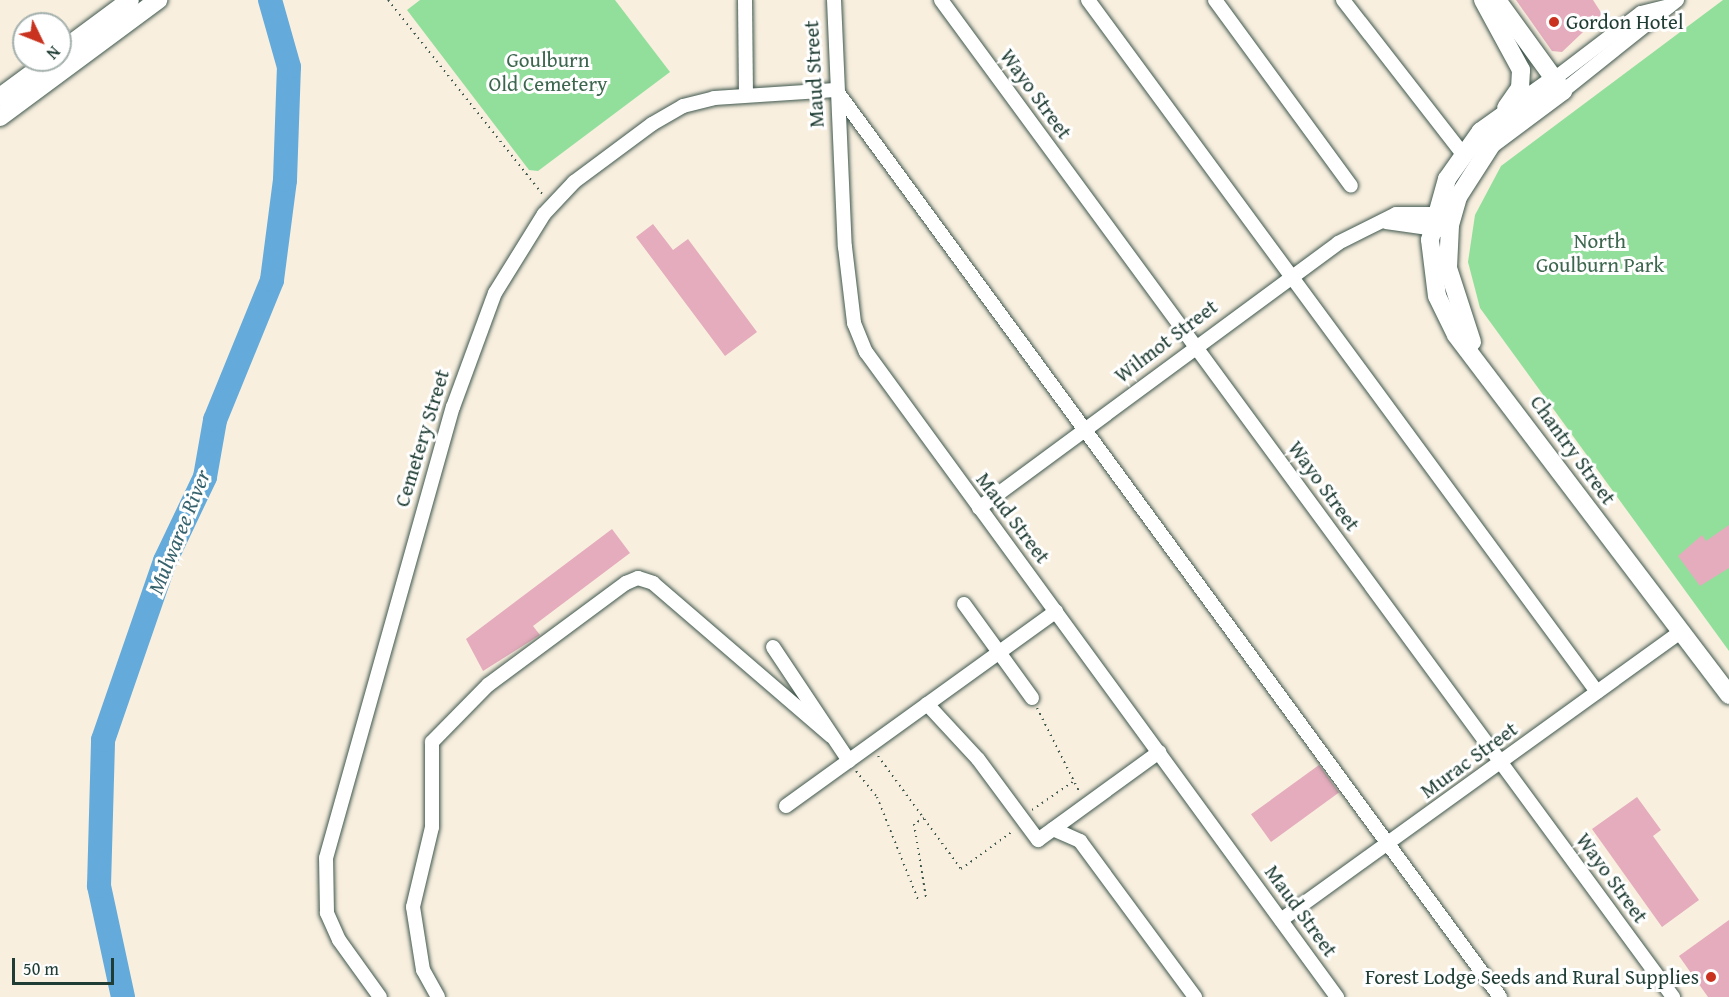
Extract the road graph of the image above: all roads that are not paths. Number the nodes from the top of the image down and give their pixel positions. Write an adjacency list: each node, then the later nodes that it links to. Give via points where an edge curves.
1 (130, 0): 11 (main road)
2 (158, 0): 17 (main road)
3 (745, 0): 15 (street)
4 (834, 0): 14 (street, Maud Street)
5 (941, 0): 23 (street, Wayo Street)
6 (1088, 0): 22 (street)
7 (1215, 0): 20 (street)
8 (1343, 0): 19 (street)
9 (1670, 2): 13 (street, via 1641,13)
10 (1491, 5): 13 (main road); 18 (main road, via 1518,59 1521,80 1516,97)
11 (72, 43)
12 (34, 72): 16 (main road)
13 (1554, 88): 18 (main road); 21 (main road, via 1484,153)
14 (836, 90): 15 (street, Cemetery Street); 24 (street); 25 (street, Maud Street, via 846,258 858,334 878,371)
15 (746, 93): 43 (street, Cemetery Street, via 683,106 574,182 516,252 472,345 326,858 327,913 339,940)
16 (0, 97)
17 (0, 117)
18 (1492, 122): 19 (main road)
19 (1462, 153): 21 (main road)
20 (1351, 186)
21 (1442, 222): 22 (street, Wilmot Street, via 1386,222 1346,238); 28 (main road, Chantry Street, via 1430,267 1437,296 1456,335 1482,363)
22 (1290, 277): 23 (street, Wilmot Street); 31 (street)
23 (1196, 348): 24 (street, Wilmot Street); 38 (street, Wayo Street)
24 (1083, 431): 25 (street, Wilmot Street); 41 (street)
25 (979, 508): 27 (street, Maud Street)
26 (964, 604): 30 (street)
27 (1056, 611): 30 (street); 36 (street, Maud Street)
28 (1680, 632): 31 (street, Murac Street); 32 (main road, Chantry Street)
29 (773, 647): 35 (street)
30 (999, 652): 33 (street); 34 (street)
31 (1597, 693): 38 (street, Murac Street)
32 (1729, 696)
33 (1032, 698)
34 (927, 704): 37 (street); 40 (street, via 978,759 1038,840)
35 (831, 736): 37 (street); 44 (street, via 653,583 638,578 626,584 488,685 432,742 432,827 413,908 423,970)
36 (1159, 752): 40 (street); 42 (street, Maud Street)
37 (849, 761): 39 (street)
38 (1502, 762): 41 (street, Murac Street); 48 (street, Wayo Street)
39 (786, 806)
40 (1053, 829): 45 (street, via 1080,841)
41 (1389, 843): 42 (street, Murac Street); 47 (street)
42 (1281, 920): 46 (street, Maud Street)
43 (380, 997)
44 (438, 997)
45 (1195, 997)
46 (1337, 997)
47 (1500, 997)
48 (1673, 997)

